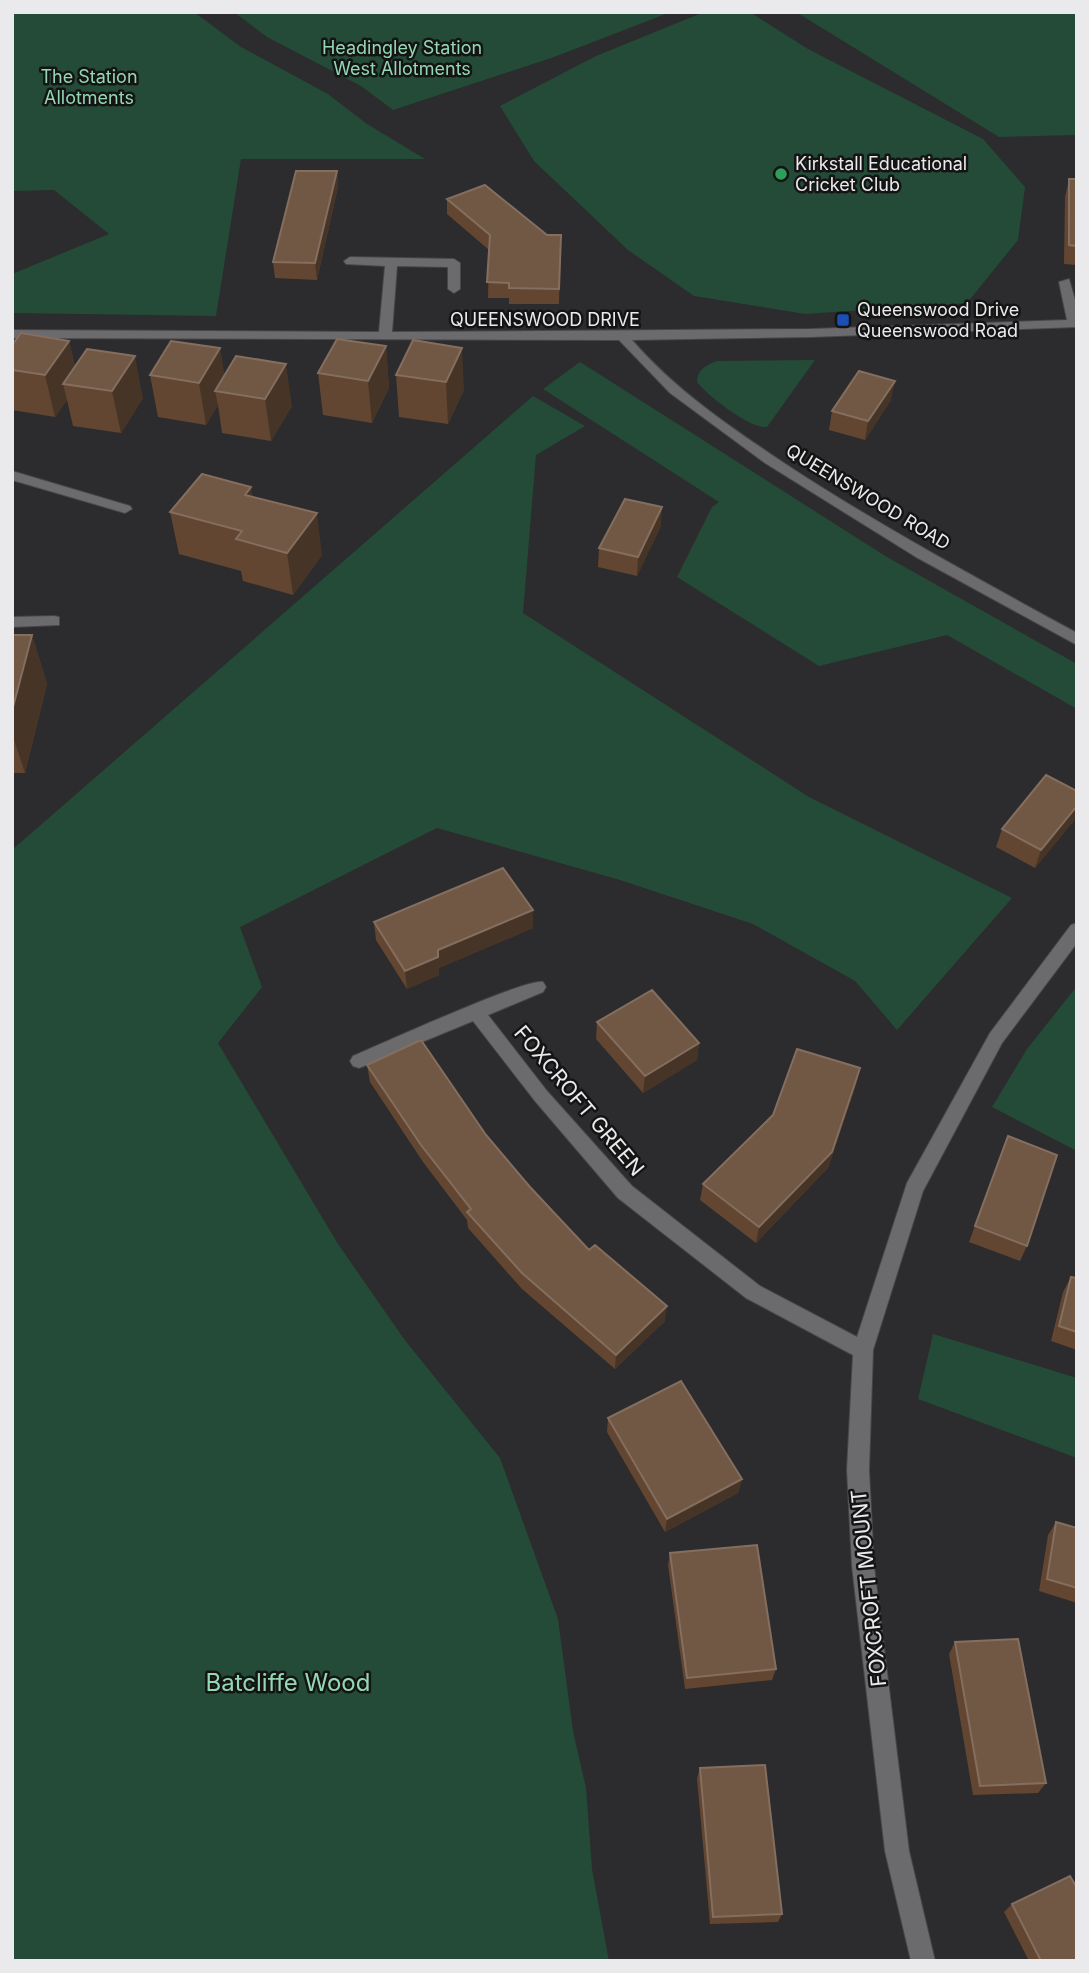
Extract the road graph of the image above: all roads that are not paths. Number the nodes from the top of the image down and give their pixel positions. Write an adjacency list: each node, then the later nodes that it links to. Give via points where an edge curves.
1 (351, 261): 2 (street)
2 (391, 262): 4 (street, via 454,263); 7 (street)
3 (1065, 282): 5 (street)
4 (454, 289)
5 (1075, 323): 8 (street, QUEENSWOOD DRIVE, via 860,334)
6 (12, 334): 7 (street, QUEENSWOOD DRIVE)
7 (385, 336): 8 (street, QUEENSWOOD DRIVE)
8 (624, 338): 13 (street, QUEENSWOOD ROAD, via 651,372 840,508)
9 (12, 475): 10 (street)
10 (125, 509)
11 (54, 621): 12 (street)
12 (12, 622)
13 (1077, 639)
14 (1077, 930): 18 (street, FOXCROFT MOUNT, via 996,1038 914,1189)
15 (537, 987): 16 (street, FOXCROFT GREEN)
16 (476, 1012): 17 (street, FOXCROFT GREEN); 18 (street, FOXCROFT GREEN, via 625,1192 752,1292)
17 (359, 1061)
18 (863, 1350): 19 (street, FOXCROFT MOUNT, via 858,1470 863,1566 897,1851)
19 (923, 1961)

